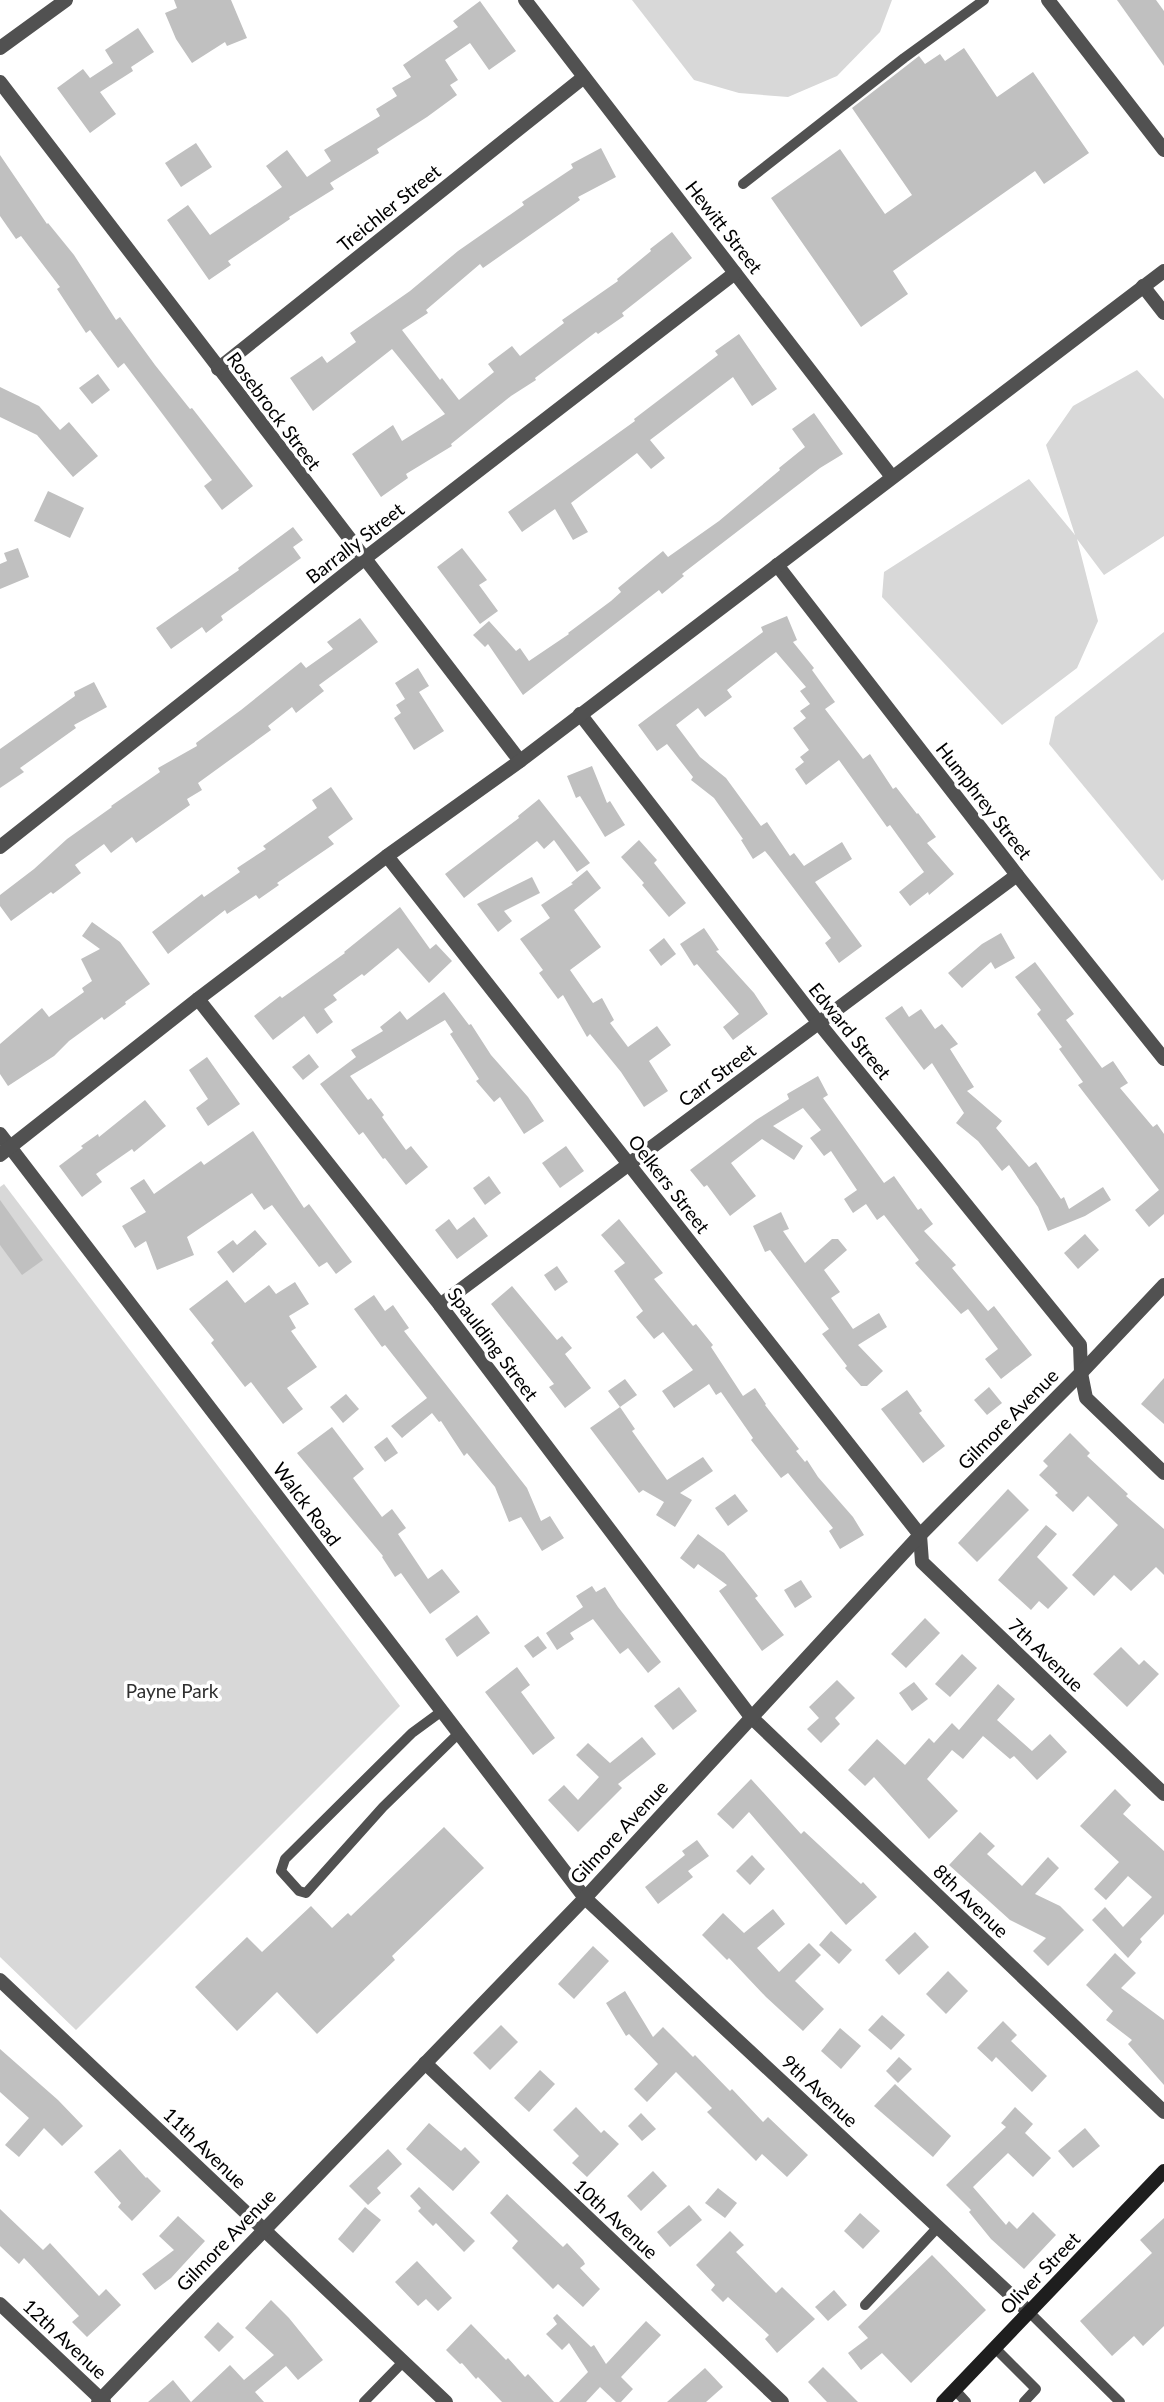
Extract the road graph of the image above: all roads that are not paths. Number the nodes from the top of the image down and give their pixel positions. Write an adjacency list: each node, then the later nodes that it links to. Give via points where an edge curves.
1 (66, 0): 5 (street)
2 (525, 0): 6 (street, Hewitt Street)
3 (985, 0): 9 (lane)
4 (1048, 0): 8 (street)
5 (0, 48)
6 (584, 77): 11 (street, Hewitt Street); 14 (street, Treichler Street)
7 (0, 82): 14 (street, Rosebrock Street)
8 (1164, 150)
9 (743, 184)
10 (1164, 271): 12 (street)
11 (735, 273): 15 (street, Hewitt Street); 16 (street, Barrally Street)
12 (1143, 286): 13 (street); 15 (street)
13 (1164, 313)
14 (218, 369): 16 (street, Rosebrock Street)
15 (892, 477): 17 (street)
16 (364, 559): 19 (street, Rosebrock Street); 20 (street, Barrally Street)
17 (777, 565): 18 (street); 22 (street, Humphrey Street)
18 (580, 714): 19 (street); 24 (street, Edward Street)
19 (520, 761): 21 (street)
20 (0, 847)
21 (387, 856): 23 (street); 28 (street, Oelkers Street)
22 (1017, 875): 24 (street, Carr Street); 25 (street, Humphrey Street)
23 (198, 999): 27 (street); 30 (street, Spaulding Street)
24 (818, 1022): 28 (street, Carr Street); 31 (street, Edward Street, via 1080,1345)
25 (1164, 1059)
26 (0, 1135): 27 (street, Walck Road)
27 (5, 1151): 34 (street, Walck Road)
28 (630, 1165): 30 (street, Carr Street); 33 (street, Oelkers Street)
29 (1164, 1285): 31 (street, Gilmore Avenue)
30 (440, 1305): 35 (street, Spaulding Street)
31 (1081, 1373): 32 (street, Edward Street, via 1086,1398); 33 (street, Gilmore Avenue)
32 (1164, 1473)
33 (920, 1535): 35 (street, Gilmore Avenue); 37 (street, 7th Avenue, via 922,1562)
34 (442, 1711): 36 (street, Walck Road); 36 (lane, via 412,1733 323,1821 285,1859 281,1871 306,1893 383,1807)
35 (751, 1717): 38 (street, Gilmore Avenue); 41 (street, 8th Avenue)
36 (459, 1733): 38 (street, Walck Road)
37 (1164, 1794)
38 (584, 1898): 40 (street, Gilmore Avenue); 43 (street, 9th Avenue)
39 (0, 1980): 44 (street, 11th Avenue)
40 (425, 2063): 44 (street, Gilmore Avenue); 54 (street, 10th Avenue)
41 (1164, 2112)
42 (1164, 2171): 47 (main road, Oliver Street)
43 (938, 2227): 46 (lane); 47 (street, 9th Avenue)
44 (262, 2229): 49 (street, 11th Avenue); 51 (street, Gilmore Avenue)
45 (0, 2304): 51 (street, 12th Avenue)
46 (865, 2305)
47 (1029, 2312): 48 (main road, Oliver Street); 58 (lane)
48 (995, 2348): 50 (main road, Oliver Street); 57 (lane, via 1036,2389)
49 (403, 2362): 52 (lane); 53 (street, 11th Avenue)
50 (955, 2390): 55 (main road, Oliver Street); 56 (lane)
51 (101, 2401)
52 (364, 2402)
53 (446, 2402)
54 (782, 2402)
55 (943, 2402)
56 (966, 2402)
57 (1024, 2402)
58 (1120, 2402)

